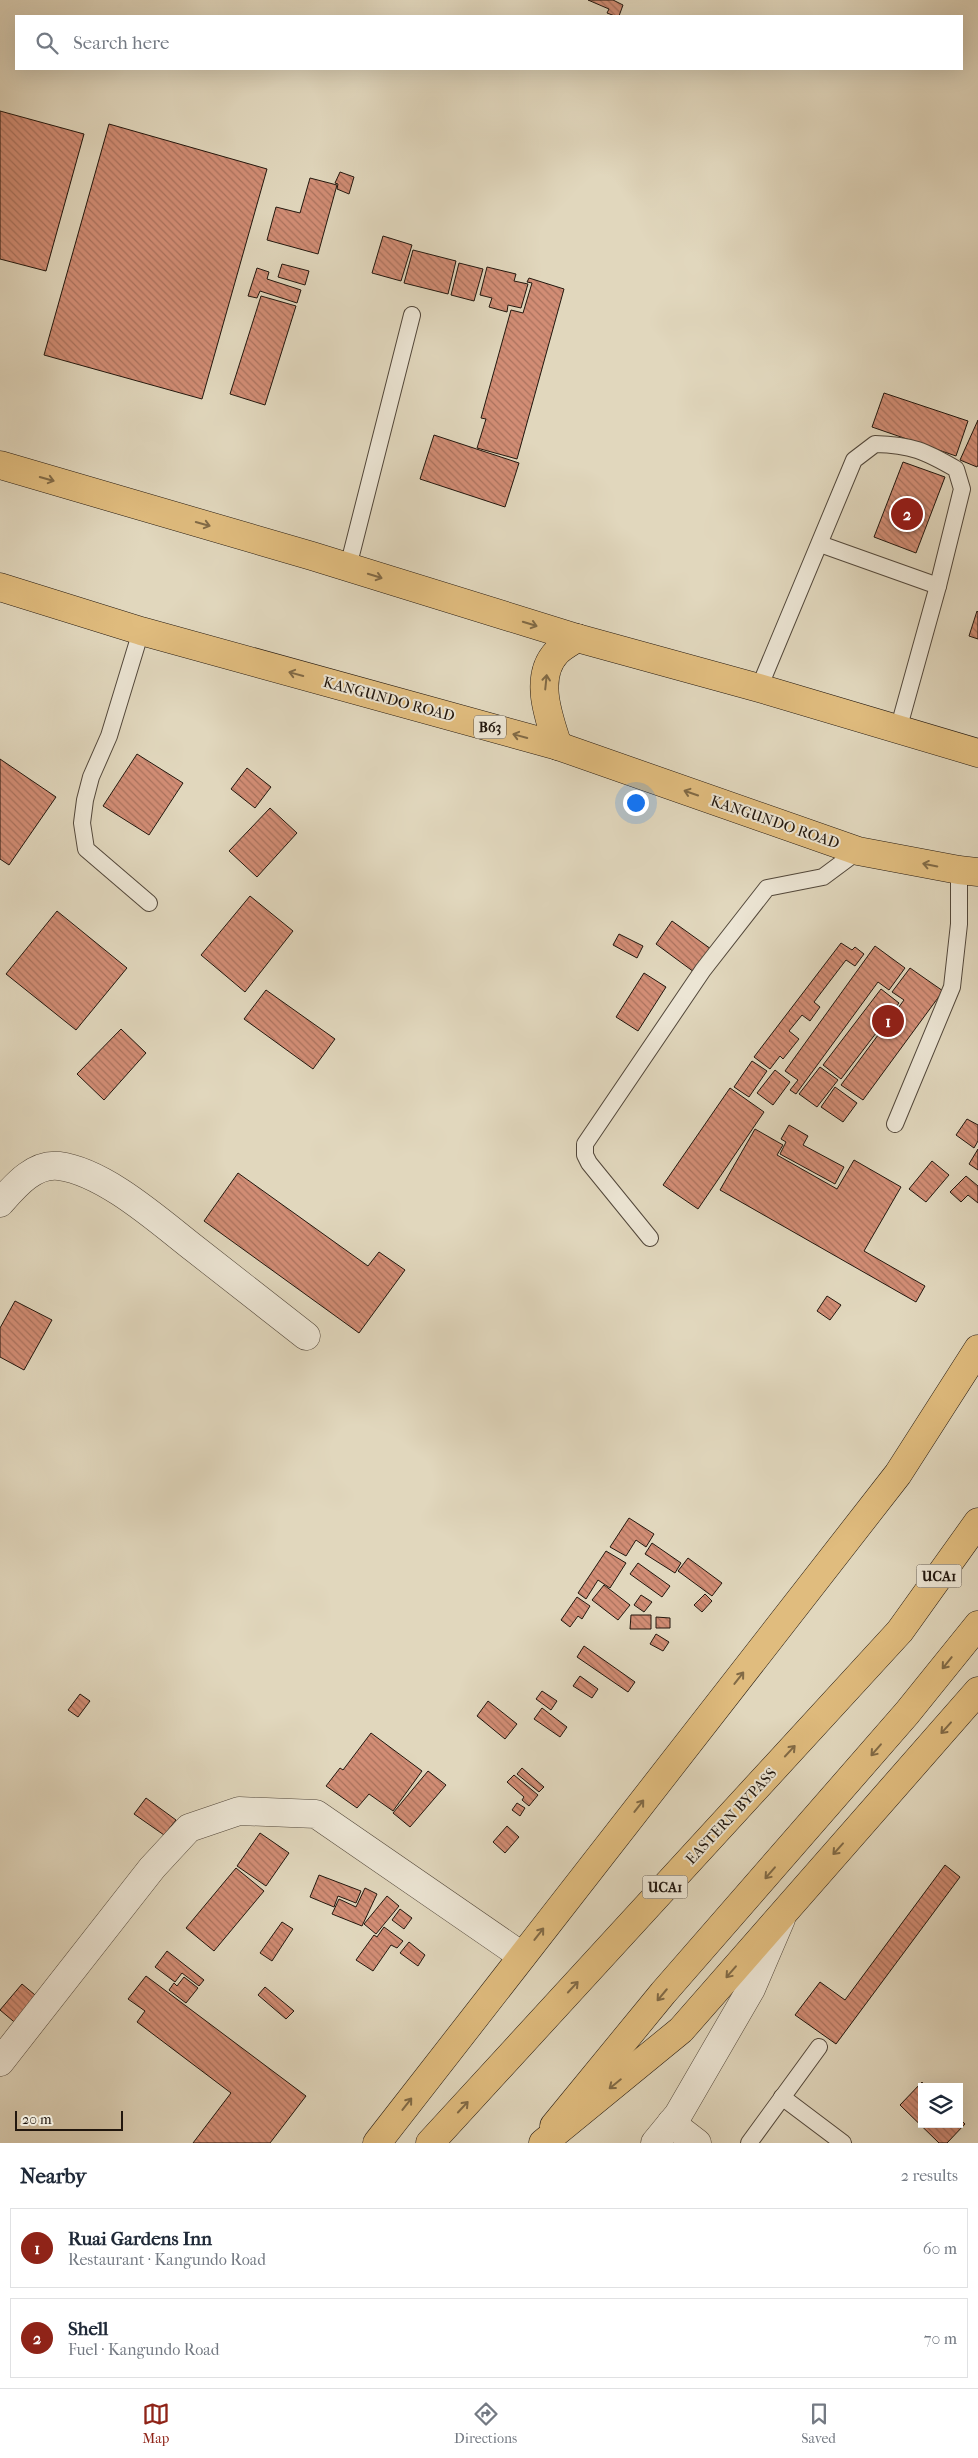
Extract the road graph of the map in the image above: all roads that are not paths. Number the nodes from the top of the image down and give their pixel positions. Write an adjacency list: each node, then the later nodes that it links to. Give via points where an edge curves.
1 (412, 315): 4 (lane)
2 (0, 465): 4 (main road, one-way to 4)
3 (820, 544): 5 (lane); 5 (lane, via 854,460 875,444 903,445 929,453 956,469 962,489); 9 (lane)
4 (348, 567): 8 (main road, one-way to 8)
5 (938, 586): 10 (lane)
6 (0, 587): 7 (main road, KANGUNDO ROAD / B63)
7 (141, 631): 11 (main road, KANGUNDO ROAD / B63, one-way to 7); 15 (lane, via 109,736 92,777 82,823 86,849)
8 (577, 638): 9 (main road); 11 (main road, one-way to 8, via 544,700 547,671 557,652)
9 (760, 688): 10 (main road)
10 (898, 730): 12 (main road)
11 (558, 746): 13 (main road, KANGUNDO ROAD / B63, one-way to 11)
12 (978, 753)
13 (858, 851): 14 (main road, KANGUNDO ROAD / B63, one-way to 13); 18 (lane, via 823,877 767,888 703,970 585,1144 585,1155 590,1163)
14 (969, 871): 16 (lane, via 952,987)
15 (149, 903)
16 (896, 1124)
17 (0, 1203): 19 (street, via 29,1174 44,1168 59,1166 84,1174 124,1194)
18 (650, 1238)
19 (306, 1336)
20 (978, 1349): 25 (main road, one-way to 20, via 898,1474)
21 (978, 1522): 31 (main road, EASTERN BYPASS / UCA1, one-way to 21, via 900,1631)
22 (978, 1625): 32 (main road, one-way to 32, via 907,1713 663,1993)
23 (978, 1691): 24 (main road, one-way to 24)
24 (786, 1907): 29 (street, via 751,1989); 32 (main road, one-way to 32, via 681,2030)
25 (522, 1956): 27 (street, via 316,1814 239,1811 189,1828 152,1868); 30 (main road, one-way to 25)
26 (818, 2047): 28 (lane)
27 (0, 2062)
28 (782, 2097): 34 (lane); 35 (lane)
29 (663, 2133): 33 (street)
30 (377, 2143)
31 (430, 2143)
32 (542, 2143)
33 (697, 2143)
34 (749, 2143)
35 (843, 2143)

